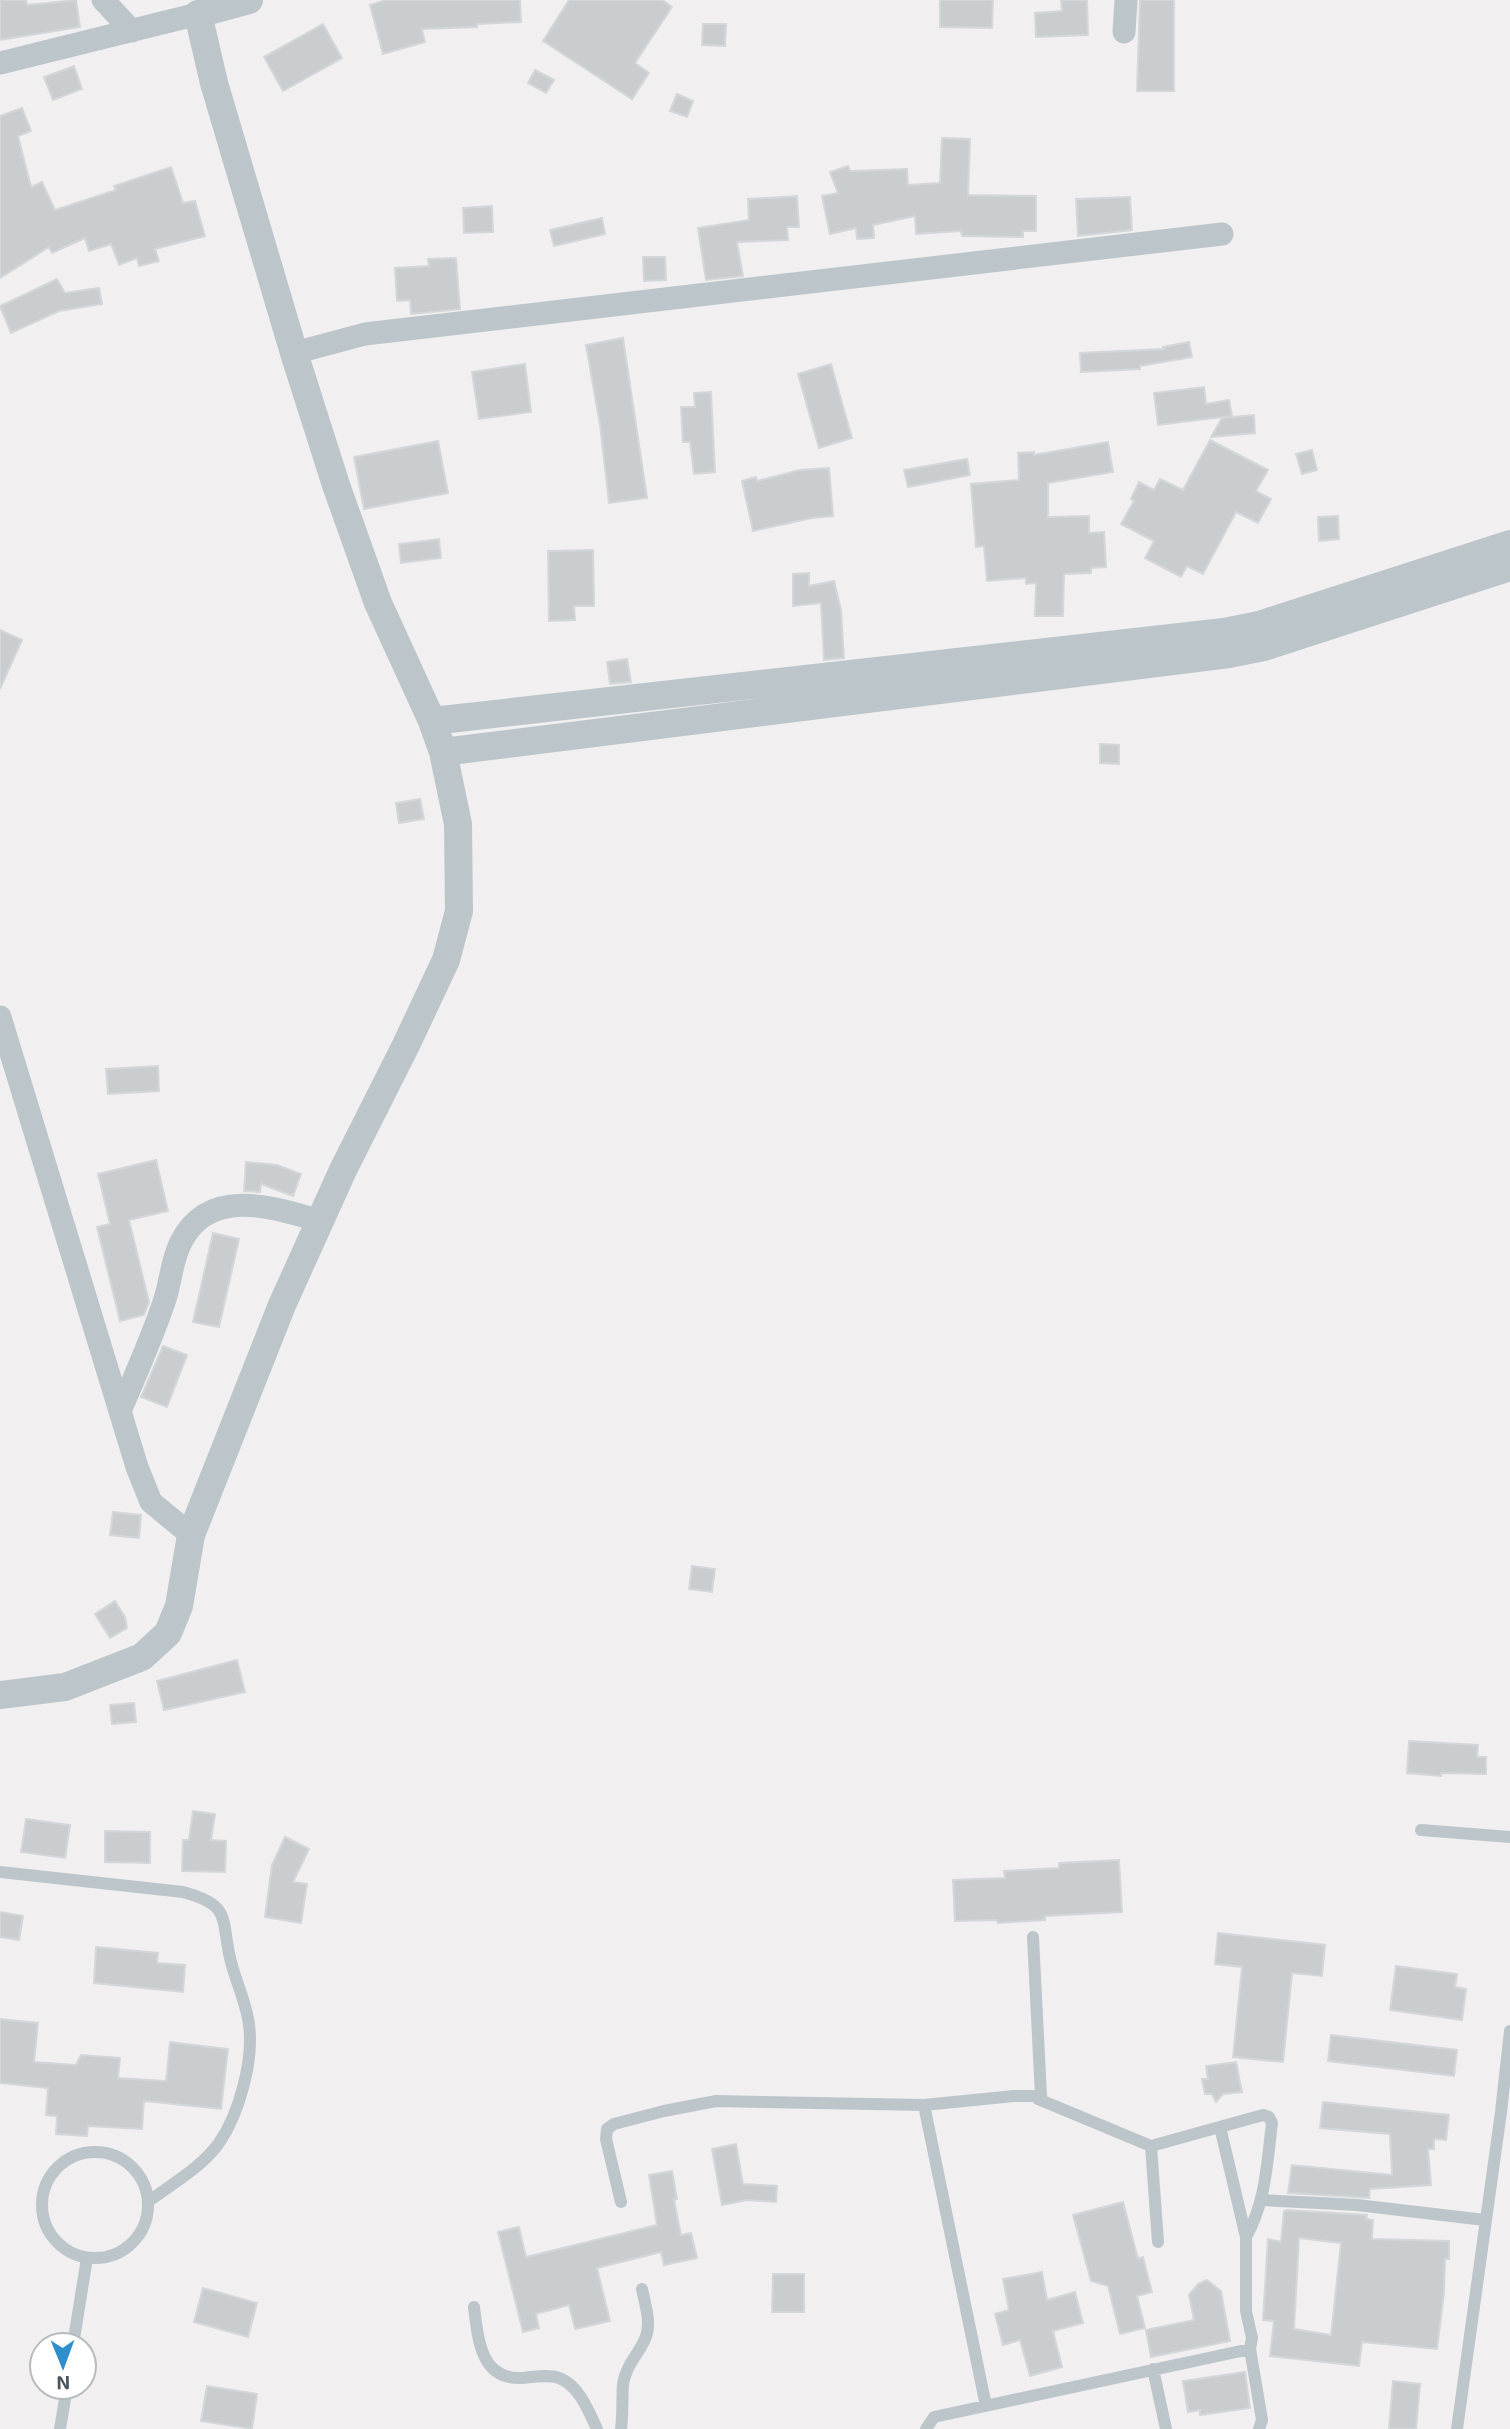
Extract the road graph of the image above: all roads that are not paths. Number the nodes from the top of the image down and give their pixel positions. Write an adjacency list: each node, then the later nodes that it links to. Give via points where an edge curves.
1 (103, 0): 5 (street)
2 (248, 0): 4 (street)
3 (1126, 0): 6 (street)
4 (198, 14): 5 (street); 9 (street)
5 (132, 31): 7 (street)
6 (1124, 32)
7 (0, 63)
8 (1222, 234): 9 (street, via 365,334)
9 (293, 353): 12 (street, via 378,603)
10 (1510, 544): 12 (street, via 1259,625 1224,632)
11 (1510, 567): 13 (street, via 1264,647 1229,654)
12 (432, 721): 13 (street)
13 (443, 752): 15 (street, via 458,824 459,911 446,960)
14 (0, 1017): 16 (street)
15 (320, 1222): 16 (street, via 270,1206 241,1205 211,1210 191,1225 179,1244 166,1296); 17 (street)
16 (121, 1409): 17 (street, via 151,1502)
17 (191, 1535): 18 (street, via 172,1624 142,1657 65,1687)
18 (0, 1695)
19 (1421, 1829): 20 (lane)
20 (1510, 1837)
21 (0, 1872): 29 (lane, via 183,1892 218,1907 249,2025 248,2060 239,2102 218,2143)
22 (1033, 1937): 24 (lane)
23 (1510, 2031): 31 (lane)
24 (1041, 2096): 25 (lane); 27 (lane, via 1038,2099)
25 (924, 2105): 30 (lane, via 716,2101 614,2124 607,2129 606,2139); 41 (lane)
26 (1220, 2127): 27 (lane); 28 (lane, via 1269,2117 1272,2123); 32 (lane)
27 (1150, 2146): 33 (lane)
28 (1261, 2200): 31 (lane, via 1357,2205); 32 (lane)
29 (149, 2201): 34 (lane, via 148,2217 132,2244 103,2258); 34 (lane, via 138,2172 111,2154 79,2154 53,2171 41,2201 48,2231 58,2244)
30 (621, 2202)
31 (1485, 2220): 48 (lane)
32 (1246, 2237): 38 (lane)
33 (1158, 2242)
34 (87, 2258): 37 (lane)
35 (642, 2289): 44 (lane, via 647,2337 629,2363 623,2384)
36 (474, 2307): 43 (lane, via 480,2348 491,2367 505,2376 560,2378 574,2388)
37 (75, 2331)
38 (1250, 2349): 39 (lane); 47 (lane, via 1262,2420)
39 (1153, 2369): 41 (lane); 46 (lane)
40 (65, 2401): 42 (lane)
41 (986, 2406): 45 (lane, via 934,2417)
42 (60, 2429)
43 (597, 2429)
44 (621, 2429)
45 (926, 2429)
46 (1166, 2429)
47 (1259, 2429)
48 (1457, 2429)

